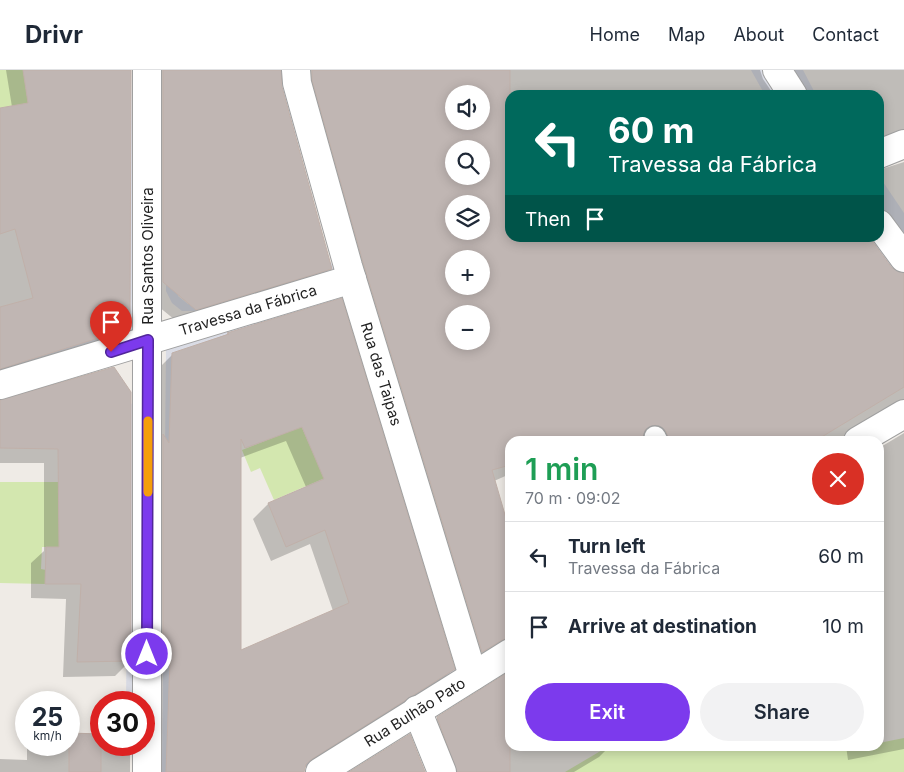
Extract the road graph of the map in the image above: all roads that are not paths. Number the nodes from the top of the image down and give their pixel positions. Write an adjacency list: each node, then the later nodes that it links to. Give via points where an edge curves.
1 (147, 70): 10 (street, Rua Santos Oliveira)
2 (296, 70): 9 (street, Rua das Taipas)
3 (778, 70): 4 (street)
4 (790, 90)
5 (904, 144): 6 (street)
6 (884, 152)
7 (884, 231): 8 (street)
8 (904, 258)
9 (352, 279): 10 (street, Travessa da Fábrica); 15 (street, Rua das Taipas)
10 (148, 340): 11 (street, Travessa da Fábrica); 17 (street, Rua Santos Oliveira)
11 (0, 385)
12 (904, 414): 13 (street)
13 (867, 436)
14 (505, 656): 15 (street, Rua Bulhão Pato)
15 (473, 676): 16 (street, Rua Bulhão Pato)
16 (417, 710): 18 (street, Rua Bulhão Pato); 19 (street)
17 (147, 772)
18 (320, 772)
19 (442, 772)

